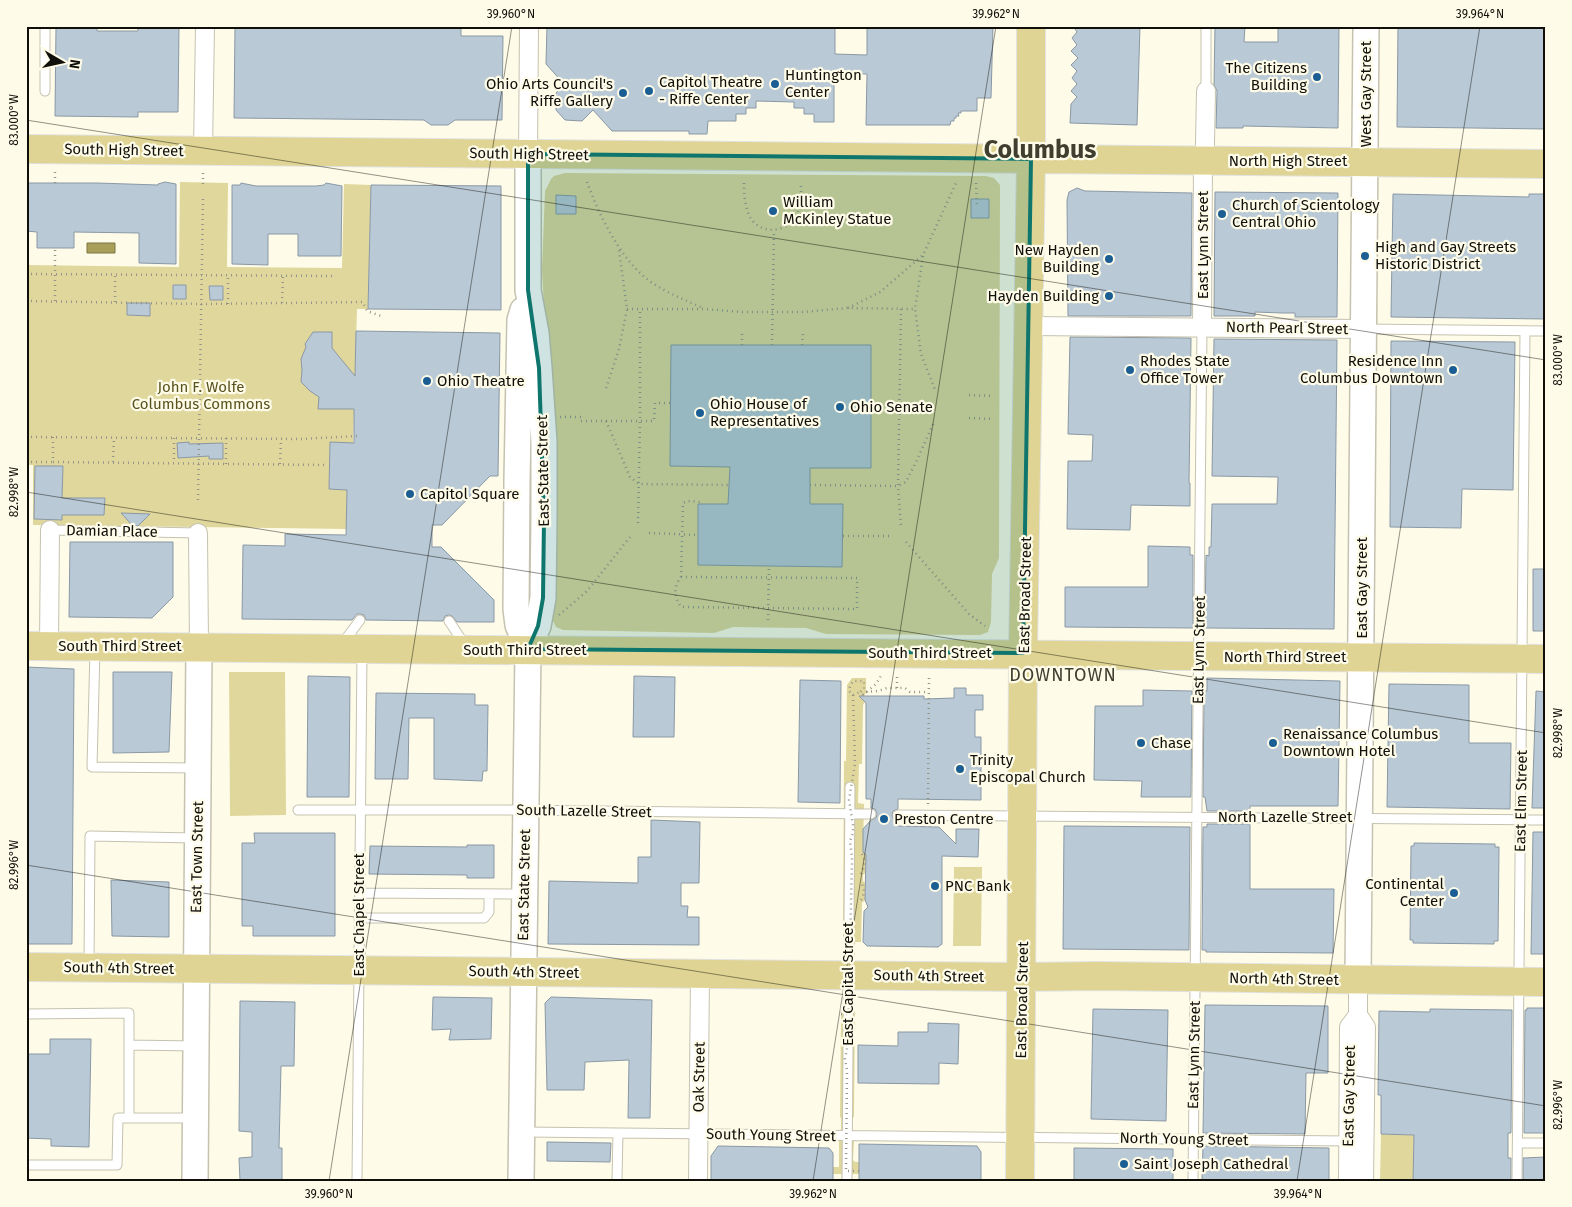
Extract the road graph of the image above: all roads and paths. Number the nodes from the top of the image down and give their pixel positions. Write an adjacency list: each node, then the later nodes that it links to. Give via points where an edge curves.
1 (45, 26): 7 (lane)
2 (205, 26): 10 (street)
3 (529, 26): 11 (street)
4 (1030, 26): 12 (main road, East Broad Street)
5 (1206, 26): 8 (lane)
6 (1366, 26): 14 (street, West Gay Street)
7 (45, 91)
8 (1206, 91): 13 (street, East Lynn Street)
9 (26, 149): 10 (main road, South High Street)
10 (203, 151): 11 (main road, South High Street)
11 (528, 154): 12 (main road, South High Street); 122 (street, East State Street, via 528,290 537,342 544,442 543,598 538,626)
12 (1031, 159): 13 (main road, North High Street); 50 (main road, East Broad Street)
13 (1203, 160): 14 (main road, North High Street); 51 (street, East Lynn Street)
14 (1366, 162): 15 (main road, North High Street); 52 (street, East Gay Street)
15 (1546, 164)
16 (587, 182): 27 (path)
17 (976, 182): 24 (path)
18 (744, 183): 25 (path, via 746,204 753,221 758,226)
19 (801, 183): 23 (path)
20 (956, 183): 28 (path)
21 (829, 194): 23 (path, via 829,200)
22 (202, 198): 32 (path)
23 (800, 199): 25 (path, via 794,219)
24 (977, 206)
25 (774, 230): 48 (path)
26 (55, 248): 30 (path)
27 (619, 249): 43 (path); 44 (path, via 651,282)
28 (923, 255): 42 (path, via 880,292); 46 (path)
29 (26, 274): 30 (path)
30 (55, 274): 31 (path); 37 (path)
31 (115, 274): 32 (path); 38 (path)
32 (201, 275): 33 (path); 40 (path)
33 (228, 275): 34 (path); 41 (path)
34 (282, 276): 35 (path); 39 (path)
35 (336, 276)
36 (26, 301): 37 (path)
37 (54, 301): 38 (path)
38 (115, 302): 40 (path)
39 (282, 303): 41 (path); 49 (path, via 363,302 367,312)
40 (200, 304): 41 (path); 80 (path)
41 (228, 304)
42 (847, 308): 45 (path); 48 (path)
43 (627, 309): 47 (path); 60 (path, via 619,349)
44 (704, 309): 47 (path); 48 (path)
45 (900, 309): 46 (path); 66 (path)
46 (914, 309): 61 (path, via 921,354)
47 (640, 310): 71 (path)
48 (773, 312): 58 (path)
49 (381, 316)
50 (1029, 326): 51 (street, North Pearl Street); 123 (main road, East Broad Street)
51 (1202, 327): 52 (street, North Pearl Street); 124 (lane, East Lynn Street)
52 (1364, 329): 53 (lane, North Pearl Street); 125 (street, East Gay Street)
53 (1526, 331): 54 (lane, North Pearl Street); 126 (lane, East Elm Street)
54 (1546, 331)
55 (742, 333): 57 (path)
56 (802, 333): 59 (path)
57 (742, 345)
58 (772, 345)
59 (802, 345)
60 (606, 388)
61 (936, 392)
62 (969, 395): 63 (path)
63 (994, 396)
64 (670, 403): 71 (path, via 655,402 654,421)
65 (871, 406): 66 (path)
66 (899, 407): 94 (path)
67 (556, 416): 68 (path)
68 (581, 416)
69 (969, 418): 70 (path)
70 (994, 418)
71 (640, 420): 73 (path); 91 (path)
72 (581, 421): 73 (path)
73 (606, 421): 91 (path, via 630,478)
74 (934, 422): 94 (path, via 906,482)
75 (358, 436): 82 (path)
76 (26, 437): 77 (path)
77 (53, 437): 78 (path); 84 (path)
78 (114, 437): 79 (path); 85 (path)
79 (174, 438): 80 (path); 86 (path)
80 (198, 438): 81 (path); 87 (path)
81 (226, 438): 82 (path); 88 (path)
82 (281, 439): 89 (path)
83 (26, 462): 84 (path)
84 (53, 462): 85 (path)
85 (114, 462): 86 (path)
86 (174, 463): 87 (path)
87 (198, 464): 88 (path); 95 (path)
88 (226, 464): 89 (path)
89 (280, 464): 90 (path)
90 (326, 464)
91 (639, 484): 92 (path); 97 (path)
92 (729, 484)
93 (810, 485): 94 (path)
94 (898, 486): 98 (path)
95 (198, 500)
96 (700, 502): 102 (path, via 682,504)
97 (638, 523)
98 (901, 527)
99 (50, 530): 100 (lane, Damian Place); 117 (street, Damian Place)
100 (198, 532): 119 (street, East Town Street)
101 (649, 533): 102 (path)
102 (681, 535): 103 (path); 109 (path)
103 (698, 535)
104 (842, 536): 105 (path)
105 (891, 536)
106 (630, 537): 112 (path, via 587,591)
107 (906, 542): 116 (path, via 970,614)
108 (769, 566): 110 (path)
109 (681, 577): 110 (path); 111 (path, via 675,592 681,607)
110 (769, 578): 111 (path); 111 (path, via 857,578 857,609)
111 (768, 608): 114 (path)
112 (558, 616)
113 (360, 620): 120 (lane)
114 (768, 620)
115 (449, 621): 121 (lane)
116 (985, 626)
117 (38, 646): 118 (main road, South Third Street)
118 (95, 646): 119 (main road, South Third Street); 135 (lane, via 92,768)
119 (199, 646): 120 (main road, South Third Street); 135 (street, East Town Street)
120 (351, 648): 121 (main road, South Third Street); 139 (lane, East Chapel Street)
121 (468, 649): 122 (main road, South Third Street)
122 (528, 649): 123 (main road, South Third Street); 140 (street, East State Street)
123 (1024, 653): 124 (main road, North Third Street); 144 (main road, East Broad Street)
124 (1199, 656): 125 (main road, North Third Street); 145 (lane, East Lynn Street)
125 (1361, 657): 126 (main road, North Third Street); 146 (street, East Gay Street)
126 (1534, 659): 147 (lane, East Elm Street)
127 (882, 674): 132 (path)
128 (897, 674): 130 (path)
129 (929, 675): 133 (path)
130 (897, 688): 132 (path); 133 (path)
131 (860, 692): 132 (path, bridge, via 863,695); 134 (path, bridge); 134 (path, bridge, via 864,689 864,681 854,681 850,686)
132 (866, 692)
133 (928, 692): 137 (path)
134 (853, 695): 167 (path, bridge)
135 (198, 768): 149 (street, East Town Street)
136 (850, 787): 141 (lane, East Capital Street)
137 (928, 805)
138 (298, 810): 139 (lane, South Lazelle Street)
139 (360, 810): 140 (lane, South Lazelle Street); 150 (lane, East Chapel Street)
140 (525, 811): 141 (lane, South Lazelle Street); 152 (street, East State Street)
141 (850, 814): 142 (lane, South Lazelle Street); 160 (lane, East Capital Street)
142 (871, 814)
143 (898, 815): 144 (lane)
144 (1024, 815): 145 (lane, North Lazelle Street); 161 (main road, East Broad Street)
145 (1197, 817): 146 (lane, North Lazelle Street); 162 (lane, East Lynn Street)
146 (1360, 818): 147 (lane, North Lazelle Street); 163 (street, East Gay Street)
147 (1521, 819): 148 (lane, North Lazelle Street); 164 (lane, East Elm Street)
148 (1546, 820)
149 (198, 838): 155 (lane, via 90,836); 156 (street, East Town Street)
150 (360, 893): 151 (lane); 153 (lane, East Chapel Street)
151 (489, 894): 152 (lane); 153 (lane, via 489,912 484,918)
152 (524, 894): 158 (street, East State Street)
153 (359, 918): 157 (lane, East Chapel Street)
154 (26, 967): 155 (main road, South 4th Street)
155 (89, 968): 156 (main road, South 4th Street)
156 (196, 968): 157 (main road, South 4th Street); 170 (street, East Town Street)
157 (359, 970): 158 (main road, South 4th Street); 185 (lane, East Chapel Street)
158 (523, 972): 159 (main road, South 4th Street); 173 (street, East State Street)
159 (700, 974): 160 (main road, South 4th Street); 175 (street, Oak Street)
160 (847, 975): 161 (main road, South 4th Street); 176 (lane, East Capital Street)
161 (1022, 977): 162 (main road, North 4th Street); 177 (main road, East Broad Street)
162 (1195, 977): 163 (main road, North 4th Street); 178 (lane, East Lynn Street)
163 (1358, 980): 164 (main road, North 4th Street); 168 (street, East Gay Street)
164 (1532, 982): 180 (lane, East Elm Street)
165 (26, 1014): 169 (lane, via 129,1013)
166 (842, 1014): 167 (path, bridge)
167 (848, 1014): 183 (path, bridge, via 846,1171)
168 (1358, 1015): 179 (street, East Gay Street, via 1349,1027); 193 (street, East Gay Street, via 1366,1027)
169 (129, 1045): 170 (lane); 171 (lane)
170 (196, 1046): 172 (street, East Town Street)
171 (128, 1118): 172 (lane); 182 (lane, via 118,1118 117,1165)
172 (195, 1118): 184 (street, East Town Street)
173 (521, 1132): 174 (lane, South Young Street); 186 (street, East State Street)
174 (618, 1133): 175 (lane, South Young Street); 187 (lane)
175 (698, 1134): 176 (lane, South Young Street); 188 (street, Oak Street)
176 (847, 1135): 177 (lane, South Young Street); 189 (lane, East Capital Street)
177 (1021, 1137): 178 (lane, North Young Street); 190 (main road, East Broad Street)
178 (1194, 1139): 179 (lane, North Young Street); 191 (lane, East Lynn Street)
179 (1348, 1141): 192 (street, East Gay Street)
180 (1518, 1143): 181 (lane); 194 (lane, East Elm Street)
181 (1546, 1143)
182 (26, 1165)
183 (859, 1171)
184 (195, 1181)
185 (357, 1181)
186 (521, 1181)
187 (618, 1181)
188 (698, 1181)
189 (847, 1181)
190 (1020, 1181)
191 (1193, 1181)
192 (1348, 1181)
193 (1364, 1181)
194 (1517, 1181)

